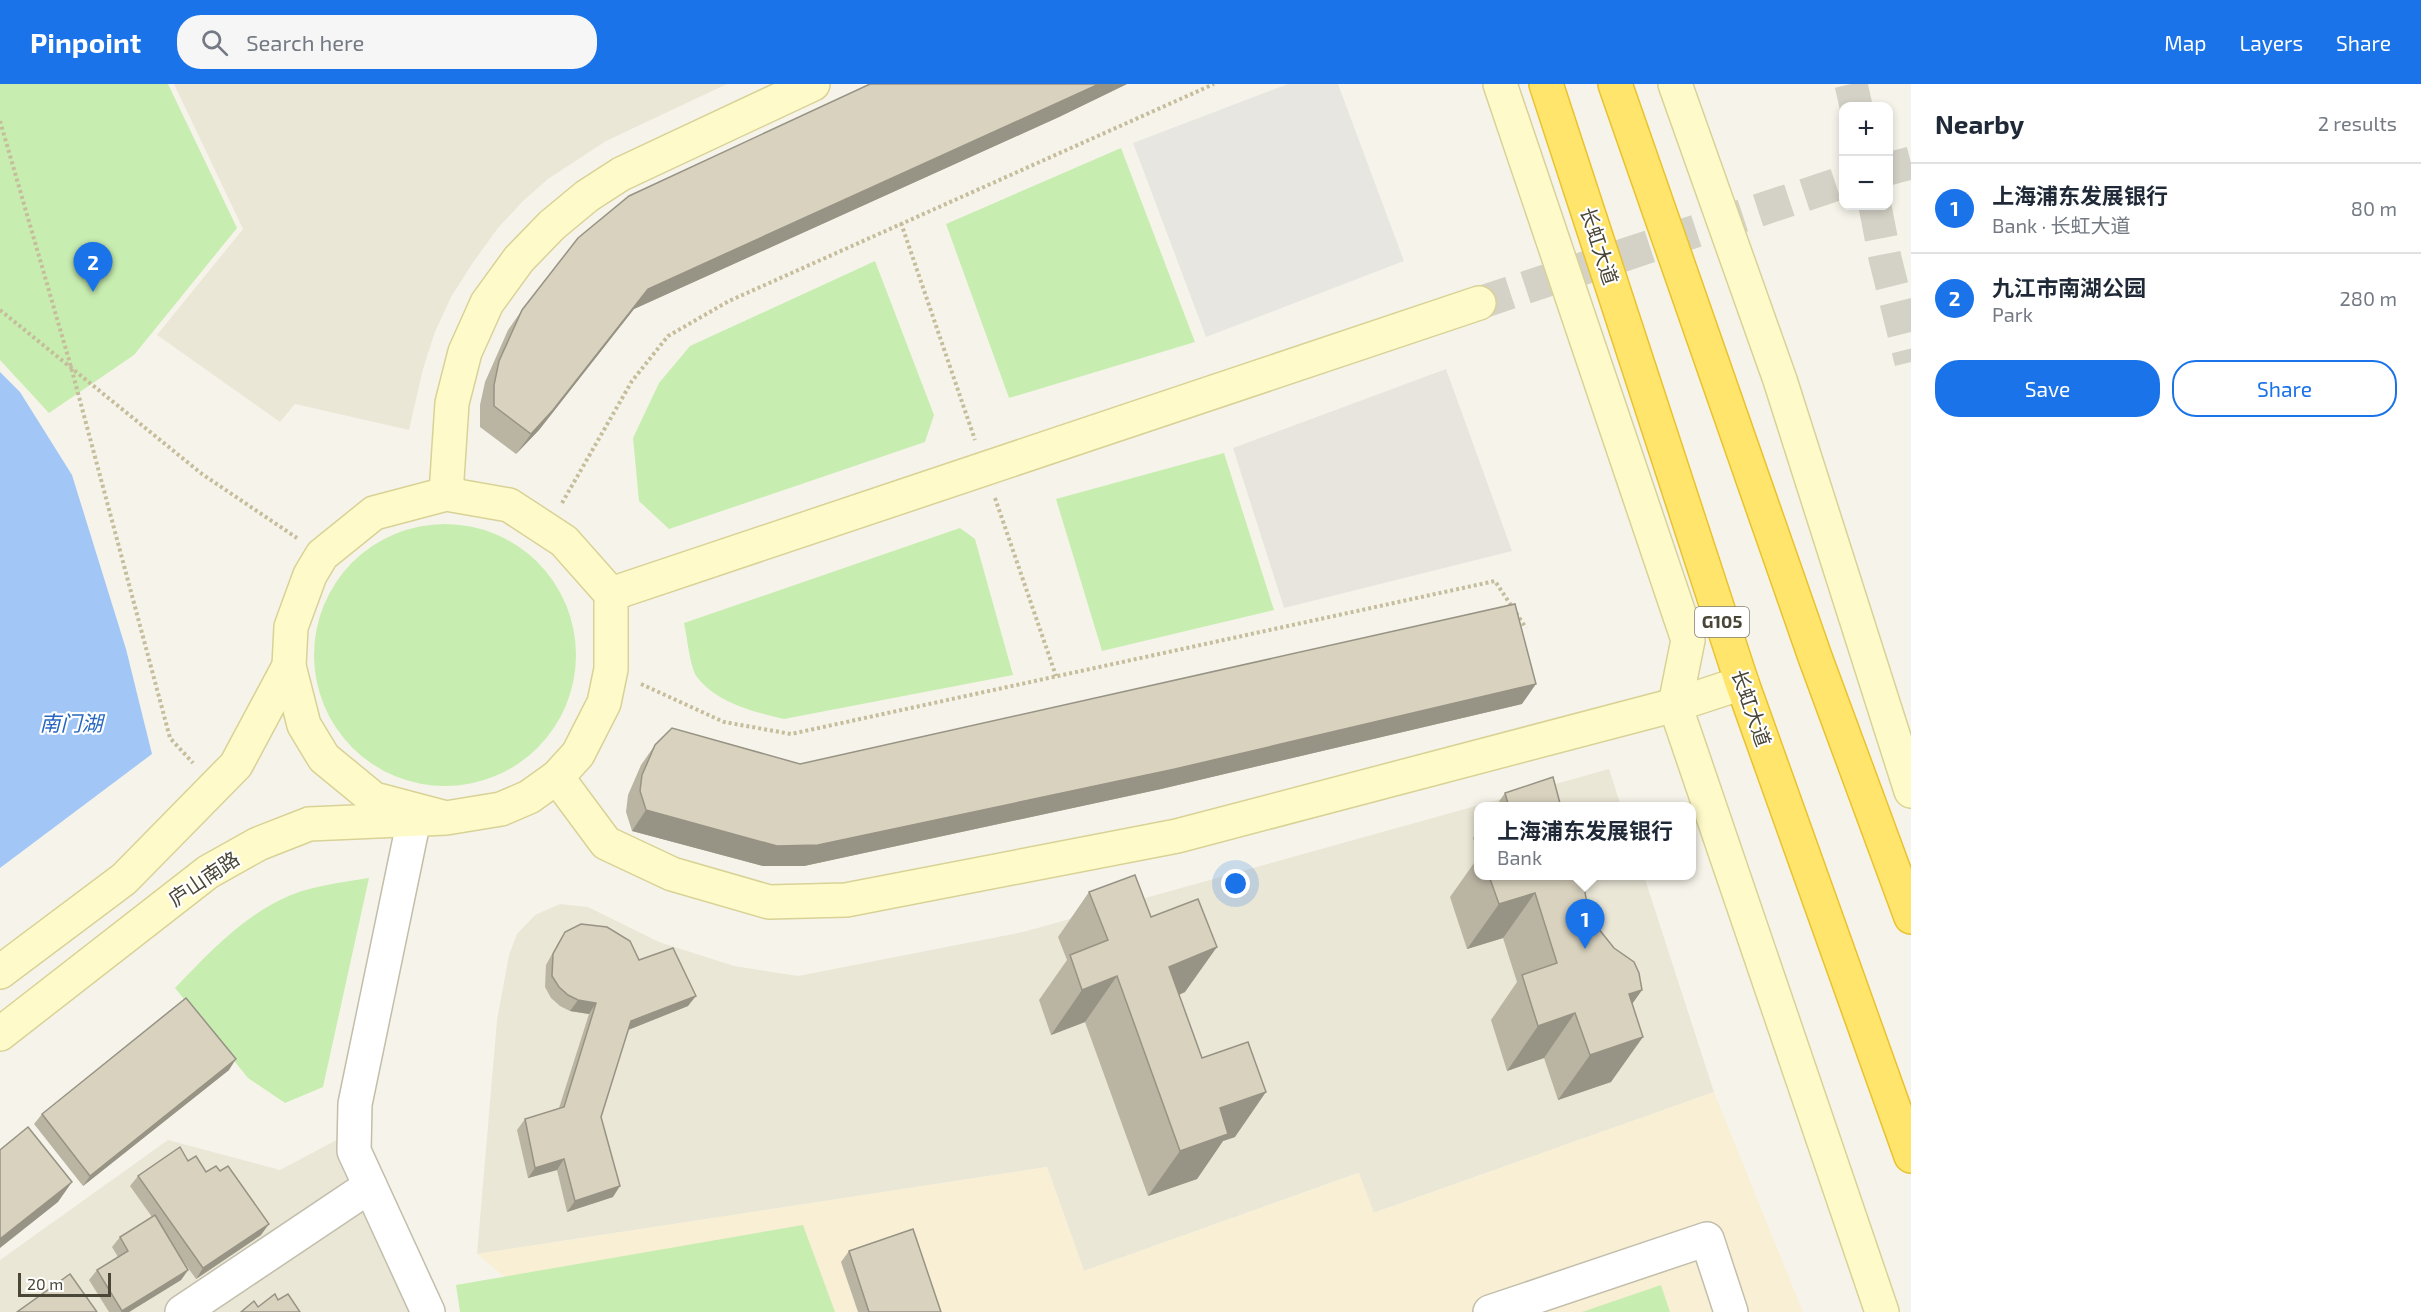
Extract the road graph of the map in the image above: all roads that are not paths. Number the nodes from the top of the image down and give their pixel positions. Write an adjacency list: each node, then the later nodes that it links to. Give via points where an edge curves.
1 (813, 84): 7 (street, via 621,174 552,225 519,260 487,303 465,352 452,403)
2 (1500, 84): 11 (street, via 1688,640)
3 (1546, 84): 10 (highway, 长虹大道 / G105)
4 (1615, 84): 16 (highway, via 1815,657)
5 (1675, 84): 13 (street, via 1780,380)
6 (1479, 303): 8 (street)
7 (446, 494): 8 (street, via 509,505 564,541); 9 (street, via 374,513 322,555 310,575 291,627)
8 (610, 594): 12 (street, 庐山南路, via 611,669 604,703 578,754)
9 (289, 666): 14 (street, via 304,725 324,758 374,799); 17 (street, via 236,765 124,879)
10 (1742, 683): 11 (street); 19 (highway, 长虹大道 / G105)
11 (1676, 705): 12 (street, via 1177,836 846,900 769,902 672,874 606,843); 25 (street)
12 (557, 777): 14 (street, 庐山南路, via 529,797 501,809)
13 (1911, 790)
14 (446, 818): 15 (street, 庐山南路)
15 (414, 819): 18 (street, 庐山南路, via 309,824 258,844 208,872); 20 (street, via 355,1104 354,1151)
16 (1911, 917)
17 (0, 972)
18 (0, 1034)
19 (1911, 1156)
20 (370, 1186): 21 (street); 22 (street)
21 (182, 1312)
22 (428, 1312)
23 (1490, 1312): 24 (street, via 1707,1239)
24 (1731, 1312)
25 (1882, 1312)

